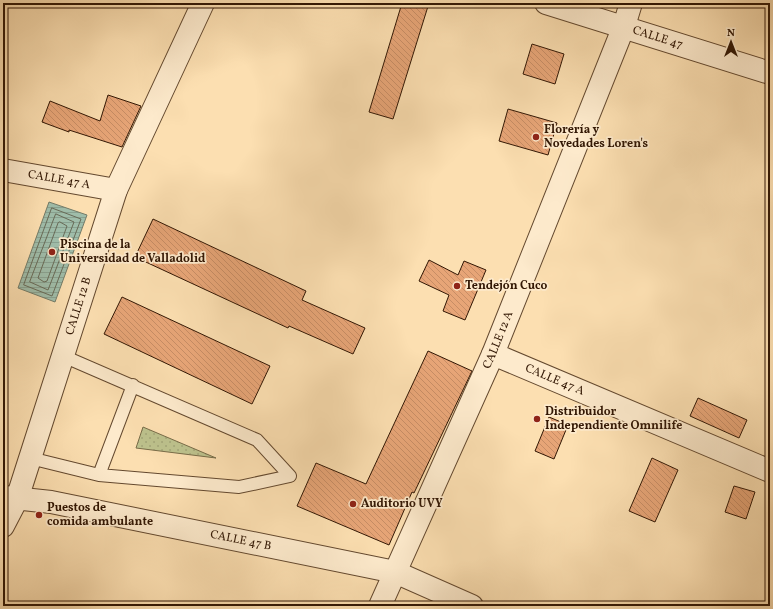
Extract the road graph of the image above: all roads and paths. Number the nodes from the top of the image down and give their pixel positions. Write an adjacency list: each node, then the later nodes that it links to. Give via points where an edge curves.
1 (203, 3): 7 (street, CALLE 12 B)
2 (546, 3): 4 (street, CALLE 47)
3 (631, 3): 4 (street, CALLE 12 A)
4 (624, 26): 5 (street, CALLE 47); 8 (street, CALLE 12 A)
5 (770, 73)
6 (3, 170): 7 (street, CALLE 47 A)
7 (116, 190): 9 (street, CALLE 12 B)
8 (493, 354): 12 (street, CALLE 47 A); 16 (street, CALLE 12 A)
9 (62, 356): 10 (lane); 11 (street, CALLE 12 B)
10 (132, 385): 13 (lane); 13 (lane, via 257,440 290,476 238,487)
11 (30, 458): 13 (lane); 14 (street, CALLE 12 B)
12 (770, 471)
13 (99, 475)
14 (10, 498): 15 (street, CALLE 12 B); 16 (street, CALLE 47 B, via 50,502)
15 (3, 526)
16 (395, 572): 17 (street, CALLE 12 A); 18 (street, CALLE 47 B)
17 (380, 606)
18 (472, 606)

